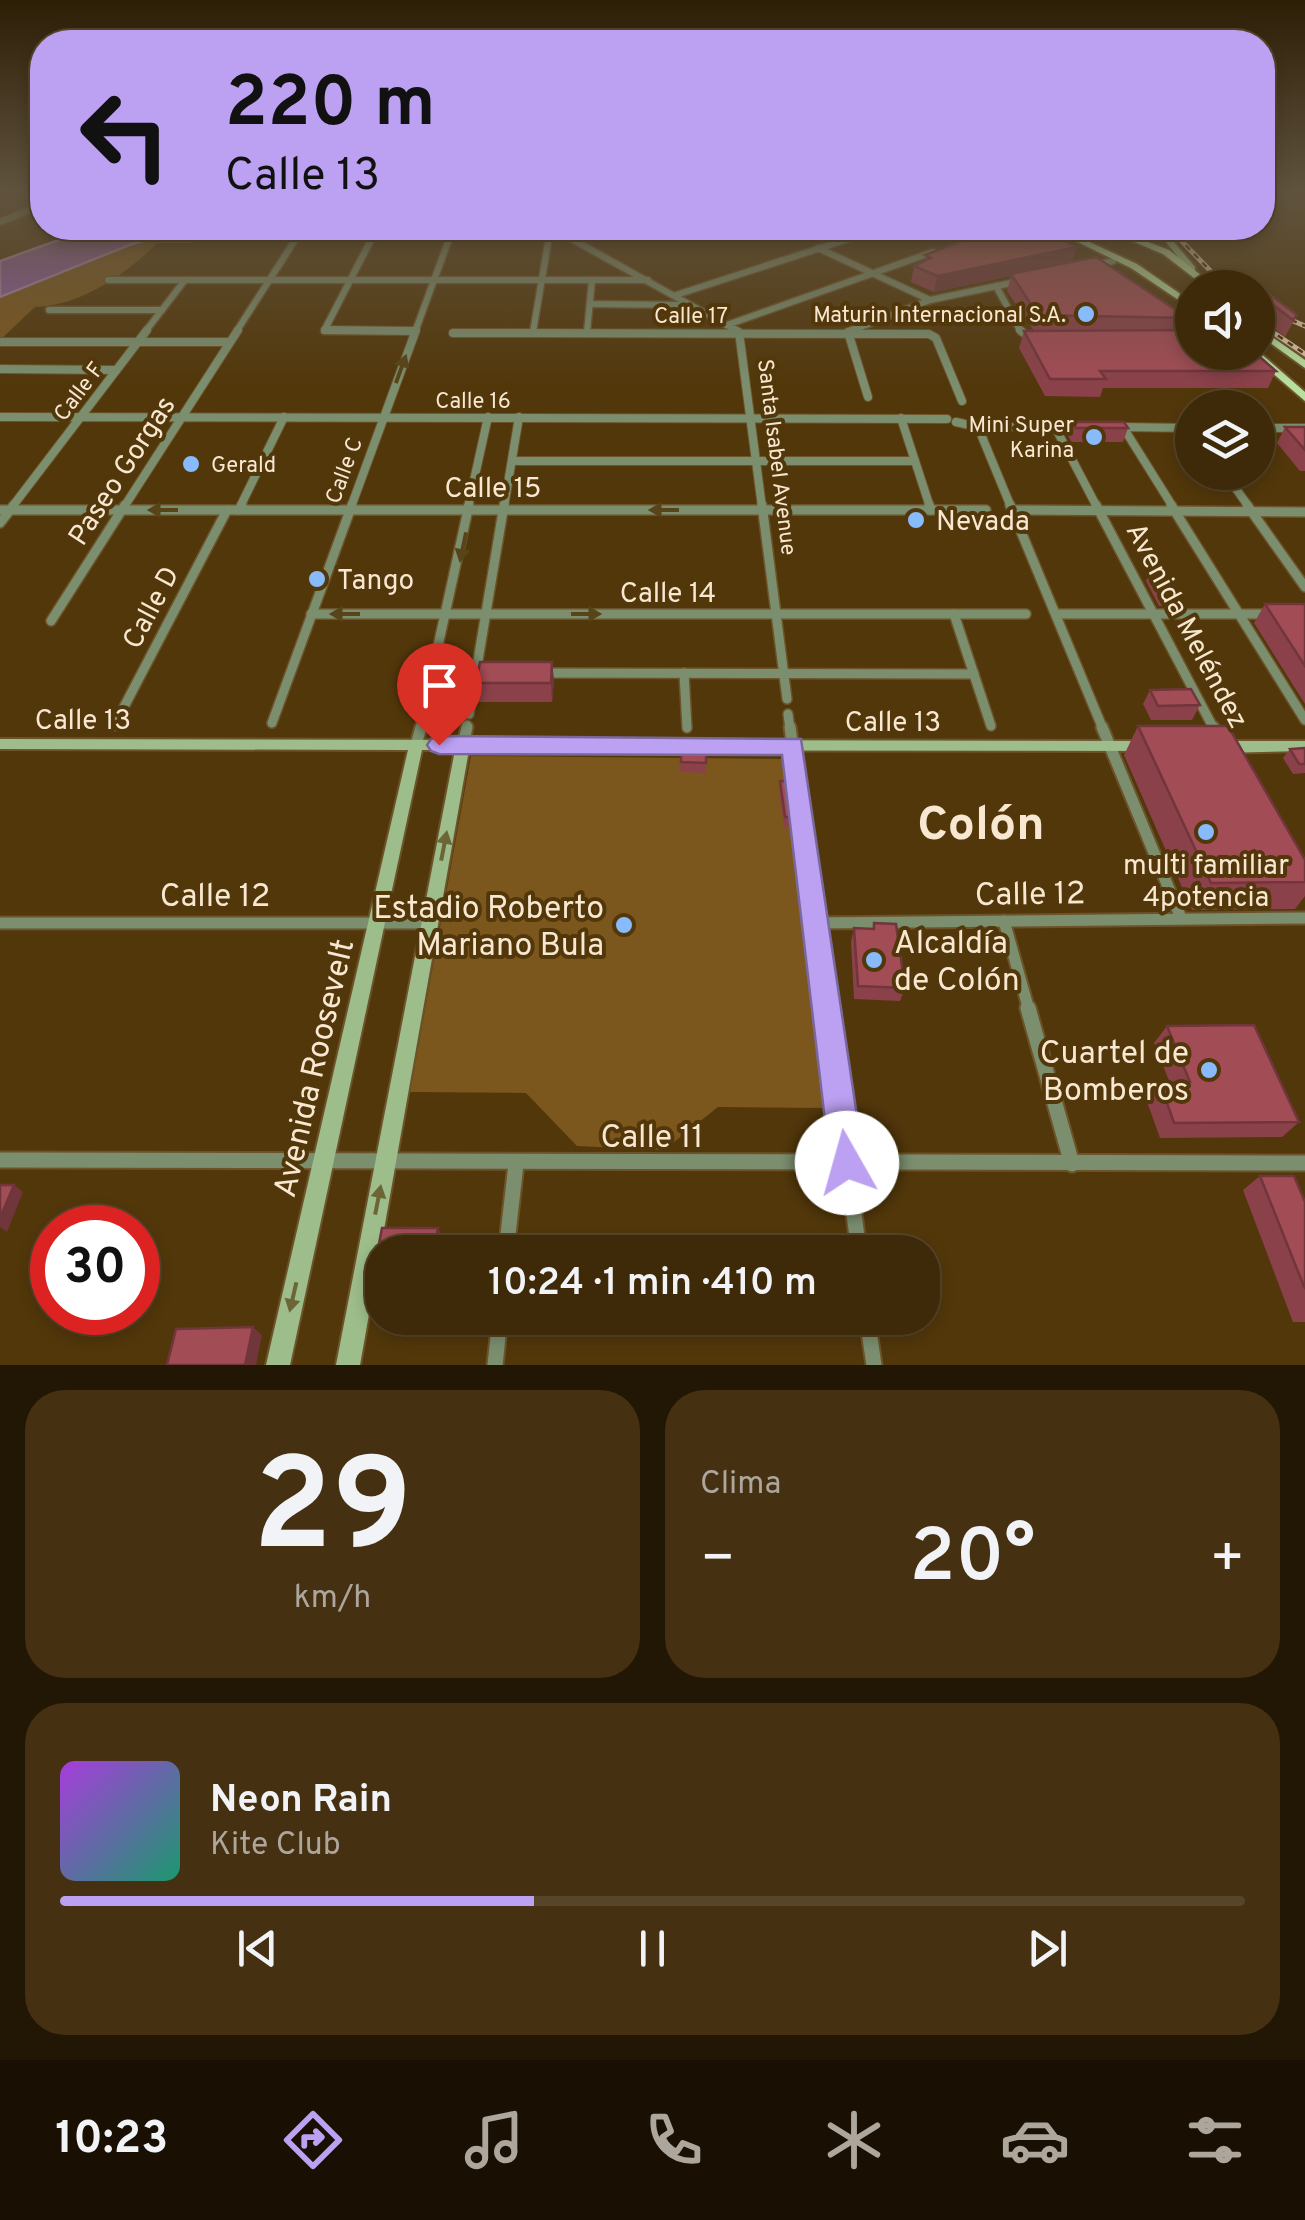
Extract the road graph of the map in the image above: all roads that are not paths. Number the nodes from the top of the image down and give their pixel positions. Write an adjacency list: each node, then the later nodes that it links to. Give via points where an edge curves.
1 (282, 256): 20 (street, Paseo Gorgas)
2 (363, 256): 21 (street)
3 (443, 256): 22 (street, Calle C)
4 (546, 256): 23 (street)
5 (605, 256): 25 (street, Santa Isabel Avenue)
6 (794, 256): 29 (street)
7 (834, 256): 16 (street)
8 (922, 256): 16 (street)
9 (1096, 256): 13 (main road)
10 (1112, 256): 27 (main road)
11 (1170, 256): 15 (main road)
12 (1181, 256): 15 (main road)
13 (1109, 262): 14 (street); 27 (main road)
14 (1085, 267)
15 (1192, 269)
16 (872, 274): 30 (street); 35 (street)
17 (1028, 279): 26 (street)
18 (108, 280): 19 (street)
19 (185, 280): 20 (street); 34 (street, Calle F)
20 (269, 280): 21 (street); 44 (street, Paseo Gorgas)
21 (350, 280): 22 (street); 36 (street, via 324,331)
22 (434, 280): 23 (street); 36 (street, Calle C)
23 (542, 280): 24 (street); 38 (street)
24 (592, 280): 25 (street); 31 (street)
25 (649, 280): 29 (street, Santa Isabel Avenue)
26 (996, 286): 30 (street); 45 (street, via 1022,333)
27 (1169, 289): 28 (main road)
28 (1175, 293)
29 (676, 294): 32 (street, Santa Isabel Avenue)
30 (930, 300): 41 (street)
31 (590, 304): 32 (street); 39 (street)
32 (693, 304): 35 (street, Santa Isabel Avenue)
33 (49, 310): 34 (street)
34 (162, 310): 43 (street, Calle F)
35 (727, 325): 40 (street, Santa Isabel Avenue)
36 (415, 331): 58 (street, Calle C, one-way to 36)
37 (453, 332): 38 (street, Calle 17)
38 (533, 332): 39 (street, Calle 17)
39 (587, 332): 40 (street, Calle 17)
40 (739, 332): 41 (street, Calle 17); 61 (street, Santa Isabel Avenue)
41 (848, 332): 51 (street); 53 (street, Calle 17, via 936,338)
42 (0, 342): 43 (street)
43 (139, 342): 44 (street); 49 (street, Calle F)
44 (228, 342): 56 (street, Paseo Gorgas)
45 (1046, 342)
46 (1275, 343): 47 (main road)
47 (1305, 366)
48 (0, 369): 49 (street)
49 (116, 370): 55 (street, Calle F)
50 (1273, 370): 52 (main road)
51 (868, 397)
52 (1305, 398)
53 (962, 402)
54 (0, 416): 55 (street, Calle 16)
55 (80, 417): 56 (street, Calle 16); 76 (street, Calle F)
56 (182, 417): 57 (street, Calle 16); 77 (street, Paseo Gorgas)
57 (284, 417): 58 (street, Calle 16); 78 (street, Calle D)
58 (384, 417): 59 (street, Calle 16); 79 (street, Calle C)
59 (488, 417): 60 (street, Calle 16); 75 (street, Avenida Roosevelt)
60 (519, 417): 61 (street, Calle 16); 71 (street)
61 (750, 418): 62 (street, Calle 16); 72 (street, Santa Isabel Avenue)
62 (900, 418): 63 (street, Calle 16); 73 (street)
63 (978, 427): 64 (street, Calle 16); 84 (street)
64 (1055, 428): 65 (street, Calle 16); 85 (street, Avenida Meléndez)
65 (1089, 428)
66 (1106, 428): 67 (street)
67 (1123, 428): 68 (street); 86 (street)
68 (1175, 428)
69 (1275, 428): 70 (street)
70 (1305, 428)
71 (513, 461): 72 (street); 80 (street)
72 (756, 461): 73 (street); 81 (street, Santa Isabel Avenue)
73 (915, 461): 82 (street)
74 (1237, 490): 87 (street)
75 (471, 509): 79 (street, Calle 15); 80 (street, Calle 15); 91 (street, Avenida Roosevelt, one-way to 91)
76 (5, 510): 77 (street, Calle 15); 89 (street, Calle F)
77 (122, 510): 78 (street, Calle 15, one-way to 77); 101 (street, Paseo Gorgas)
78 (232, 510): 79 (street, Calle 15); 115 (street, Calle D)
79 (349, 510): 92 (street, Calle C)
80 (505, 510): 81 (street, Calle 15, one-way to 80); 93 (street)
81 (762, 510): 82 (street, Calle 15); 94 (street, Santa Isabel Avenue)
82 (932, 510): 83 (street, Calle 15)
83 (986, 510)
84 (1013, 510): 85 (street); 97 (street)
85 (1098, 510): 86 (street); 98 (street, Avenida Meléndez)
86 (1176, 511): 87 (street); 99 (street)
87 (1252, 512): 88 (street); 90 (street)
88 (1305, 512)
89 (0, 522)
90 (1305, 587)
91 (448, 613): 92 (street, Calle 14, one-way to 92); 93 (street, Calle 14); 117 (street, Avenida Roosevelt)
92 (311, 614): 114 (street, Calle C)
93 (488, 614): 94 (street, Calle 14, one-way to 94); 102 (street)
94 (776, 614): 95 (street, Calle 14); 106 (street, Santa Isabel Avenue)
95 (954, 614): 96 (street, Calle 14); 107 (street)
96 (1026, 614)
97 (1056, 614): 98 (street); 119 (street)
98 (1154, 614): 99 (street); 122 (street, Avenida Meléndez)
99 (1239, 614): 100 (street); 110 (street)
100 (1288, 614)
101 (50, 622)
102 (477, 673): 103 (street); 112 (street)
103 (496, 673)
104 (534, 673): 105 (street)
105 (684, 674): 106 (street); 113 (street)
106 (783, 674): 107 (street); 108 (street, Santa Isabel Avenue)
107 (974, 674): 111 (street)
108 (786, 699)
109 (788, 714): 118 (street)
110 (1305, 720)
111 (991, 726)
112 (466, 728): 117 (main road, Calle 13); 118 (main road, Calle 13); 130 (main road, one-way to 112)
113 (687, 728)
114 (269, 734): 115 (main road, Calle 13); 117 (main road, Calle 13)
115 (110, 735): 116 (main road, Calle 13)
116 (0, 744)
117 (416, 745): 128 (main road, Avenida Roosevelt)
118 (793, 746): 119 (main road, Calle 13); 131 (street)
119 (1110, 746): 120 (main road, Calle 13); 125 (street)
120 (1167, 746)
121 (1205, 746): 122 (main road)
122 (1224, 746): 123 (main road); 124 (main road, Avenida Meléndez)
123 (1305, 746)
124 (1233, 764)
125 (1181, 918): 126 (street, Calle 12); 127 (street, Calle 12)
126 (1305, 918)
127 (1004, 921): 131 (street, Calle 12); 137 (street)
128 (376, 922): 129 (street, Calle 12); 130 (street, Calle 12); 132 (main road, Avenida Roosevelt)
129 (0, 923)
130 (430, 923): 133 (main road)
131 (816, 924): 134 (street)
132 (323, 1161): 133 (street, Calle 11); 135 (street, Calle 11); 143 (main road, Avenida Roosevelt, one-way to 143)
133 (386, 1162): 136 (street, Calle 11); 144 (main road, one-way to 133)
134 (847, 1163): 136 (street, Calle 11); 137 (street, Calle 11); 140 (street)
135 (2, 1164)
136 (516, 1164): 139 (street)
137 (1072, 1164): 138 (street, Calle 11)
138 (1305, 1164)
139 (508, 1235)
140 (857, 1235)
141 (498, 1335): 145 (street)
142 (870, 1335): 146 (street)
143 (278, 1365)
144 (348, 1365)
145 (495, 1365)
146 (874, 1365)

